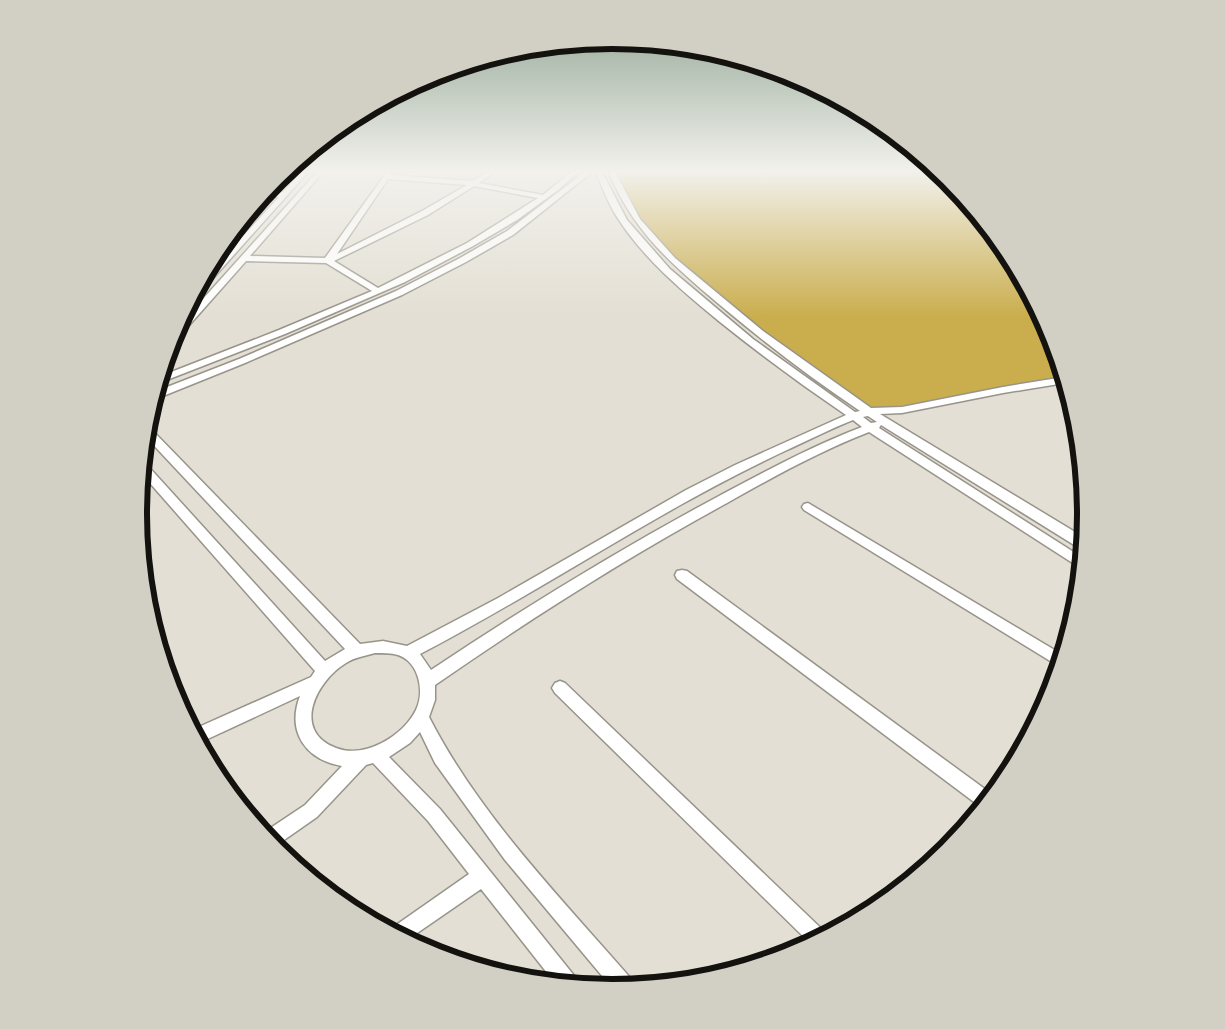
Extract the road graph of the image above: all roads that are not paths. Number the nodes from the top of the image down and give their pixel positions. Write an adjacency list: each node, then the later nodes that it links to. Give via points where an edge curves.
1 (261, 220): 11 (street)
2 (277, 220): 9 (street)
3 (357, 220): 10 (street)
4 (413, 220): 10 (street)
5 (509, 220): 12 (street, via 430,266)
6 (527, 220): 16 (street, via 510,233 415,285 310,332)
7 (622, 220): 19 (street, via 674,277 738,332)
8 (638, 220): 17 (street, via 682,268 740,318)
9 (243, 258): 10 (street); 13 (street)
10 (328, 261): 12 (street)
11 (218, 268)
12 (378, 291): 14 (street, via 275,336)
13 (191, 318)
14 (168, 377)
15 (1058, 381): 18 (street)
16 (165, 388)
17 (870, 411): 18 (street); 19 (street); 20 (street)
18 (899, 411): 20 (street)
19 (854, 417): 21 (street); 29 (street, via 726,473)
20 (884, 422): 21 (street); 25 (street)
21 (869, 428): 26 (street); 32 (street, via 768,474 630,551 538,607)
22 (154, 439): 28 (street)
23 (149, 475): 31 (street)
24 (808, 507): 30 (street)
25 (1077, 540)
26 (1076, 560)
27 (682, 575): 37 (street)
28 (357, 651): 29 (street, via 375,647); 31 (street, via 339,659)
29 (407, 653): 32 (street, via 421,664)
30 (1056, 657)
31 (319, 677): 35 (street); 36 (street, via 304,705 304,727 314,746 335,758)
32 (428, 681): 34 (street, via 428,698)
33 (560, 688): 41 (street)
34 (421, 717): 36 (street, via 402,739); 43 (street, via 441,757 490,825)
35 (202, 734)
36 (368, 757): 38 (street, via 310,811); 39 (street, via 434,815)
37 (982, 798)
38 (275, 836)
39 (483, 876): 40 (street); 42 (street)
40 (404, 930)
41 (814, 934)
42 (563, 977)
43 (619, 980)

